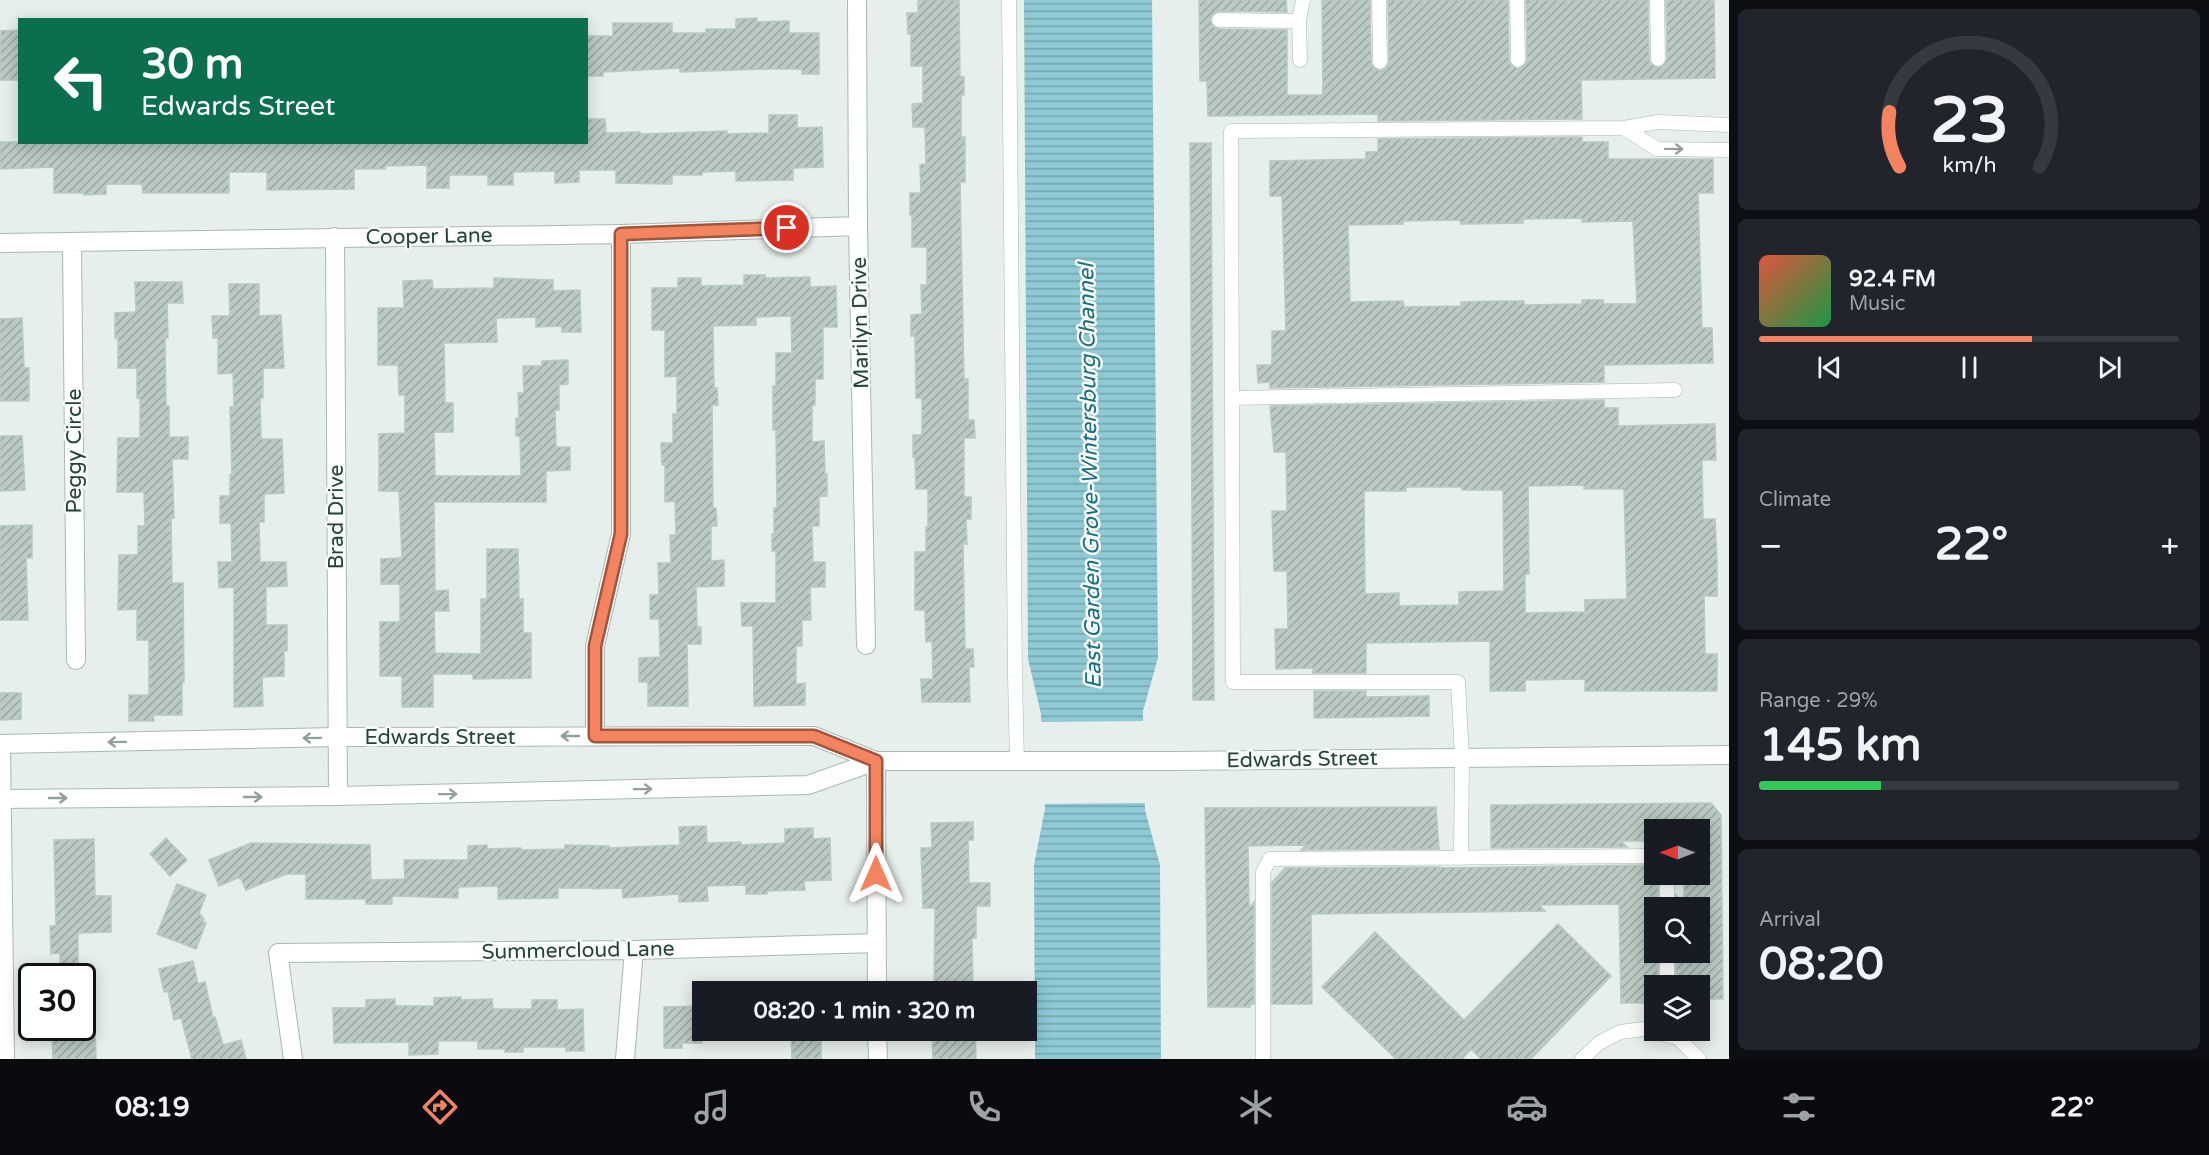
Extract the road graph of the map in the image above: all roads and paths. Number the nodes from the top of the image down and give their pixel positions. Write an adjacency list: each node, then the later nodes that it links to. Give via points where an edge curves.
1 (857, 0): 16 (street, Marilyn Drive)
2 (1009, 0): 31 (lane, via 1015,665)
3 (1303, 0): 8 (lane)
4 (1379, 0): 12 (lane)
5 (1517, 0): 11 (lane)
6 (1657, 0): 9 (lane)
7 (1219, 20): 8 (lane)
8 (1299, 21): 10 (lane)
9 (1658, 59)
10 (1300, 60)
11 (1518, 60)
12 (1380, 62)
13 (1729, 125): 14 (lane, via 1658,122)
14 (1624, 128): 15 (lane, one-way to 15, via 1657,149); 22 (lane, via 1232,131)
15 (1729, 150)
16 (858, 226): 17 (street, Cooper Lane); 23 (street, Marilyn Drive)
17 (621, 234): 18 (street, Cooper Lane); 25 (street, via 621,534 595,646)
18 (334, 237): 20 (street, Cooper Lane); 26 (street, Brad Drive)
19 (0, 243): 20 (street, Cooper Lane)
20 (72, 243): 24 (street, Peggy Circle)
21 (1675, 390): 22 (lane)
22 (1233, 398): 29 (lane, via 1233,682 1458,682)
23 (866, 645)
24 (75, 660)
25 (595, 736): 26 (street, Edwards Street, one-way to 26); 30 (street, Edwards Street, via 814,736)
26 (337, 737): 27 (street, Edwards Street, one-way to 27); 32 (street, Brad Drive)
27 (0, 744): 33 (street)
28 (1729, 755): 29 (street, Edwards Street)
29 (1462, 758): 31 (street, Edwards Street); 35 (lane)
30 (876, 761): 31 (street, Edwards Street); 32 (street, Edwards Street, one-way to 30, via 808,785); 36 (street)
31 (1023, 761)
32 (338, 796): 33 (street, Edwards Street, one-way to 32)
33 (1, 799): 42 (street)
34 (1644, 856): 35 (lane)
35 (1461, 858): 46 (lane, via 1270,859 1263,872)
36 (877, 942): 37 (street, Summercloud Lane); 38 (street)
37 (634, 950): 43 (street, Summercloud Lane, via 279,953); 44 (street)
38 (877, 981)
39 (1644, 1029): 47 (lane, via 1620,1032 1599,1043)
40 (877, 1041): 45 (street)
41 (1681, 1041): 48 (lane)
42 (4, 1059)
43 (293, 1059)
44 (626, 1059)
45 (878, 1059)
46 (1263, 1059)
47 (1582, 1059)
48 (1699, 1059)

